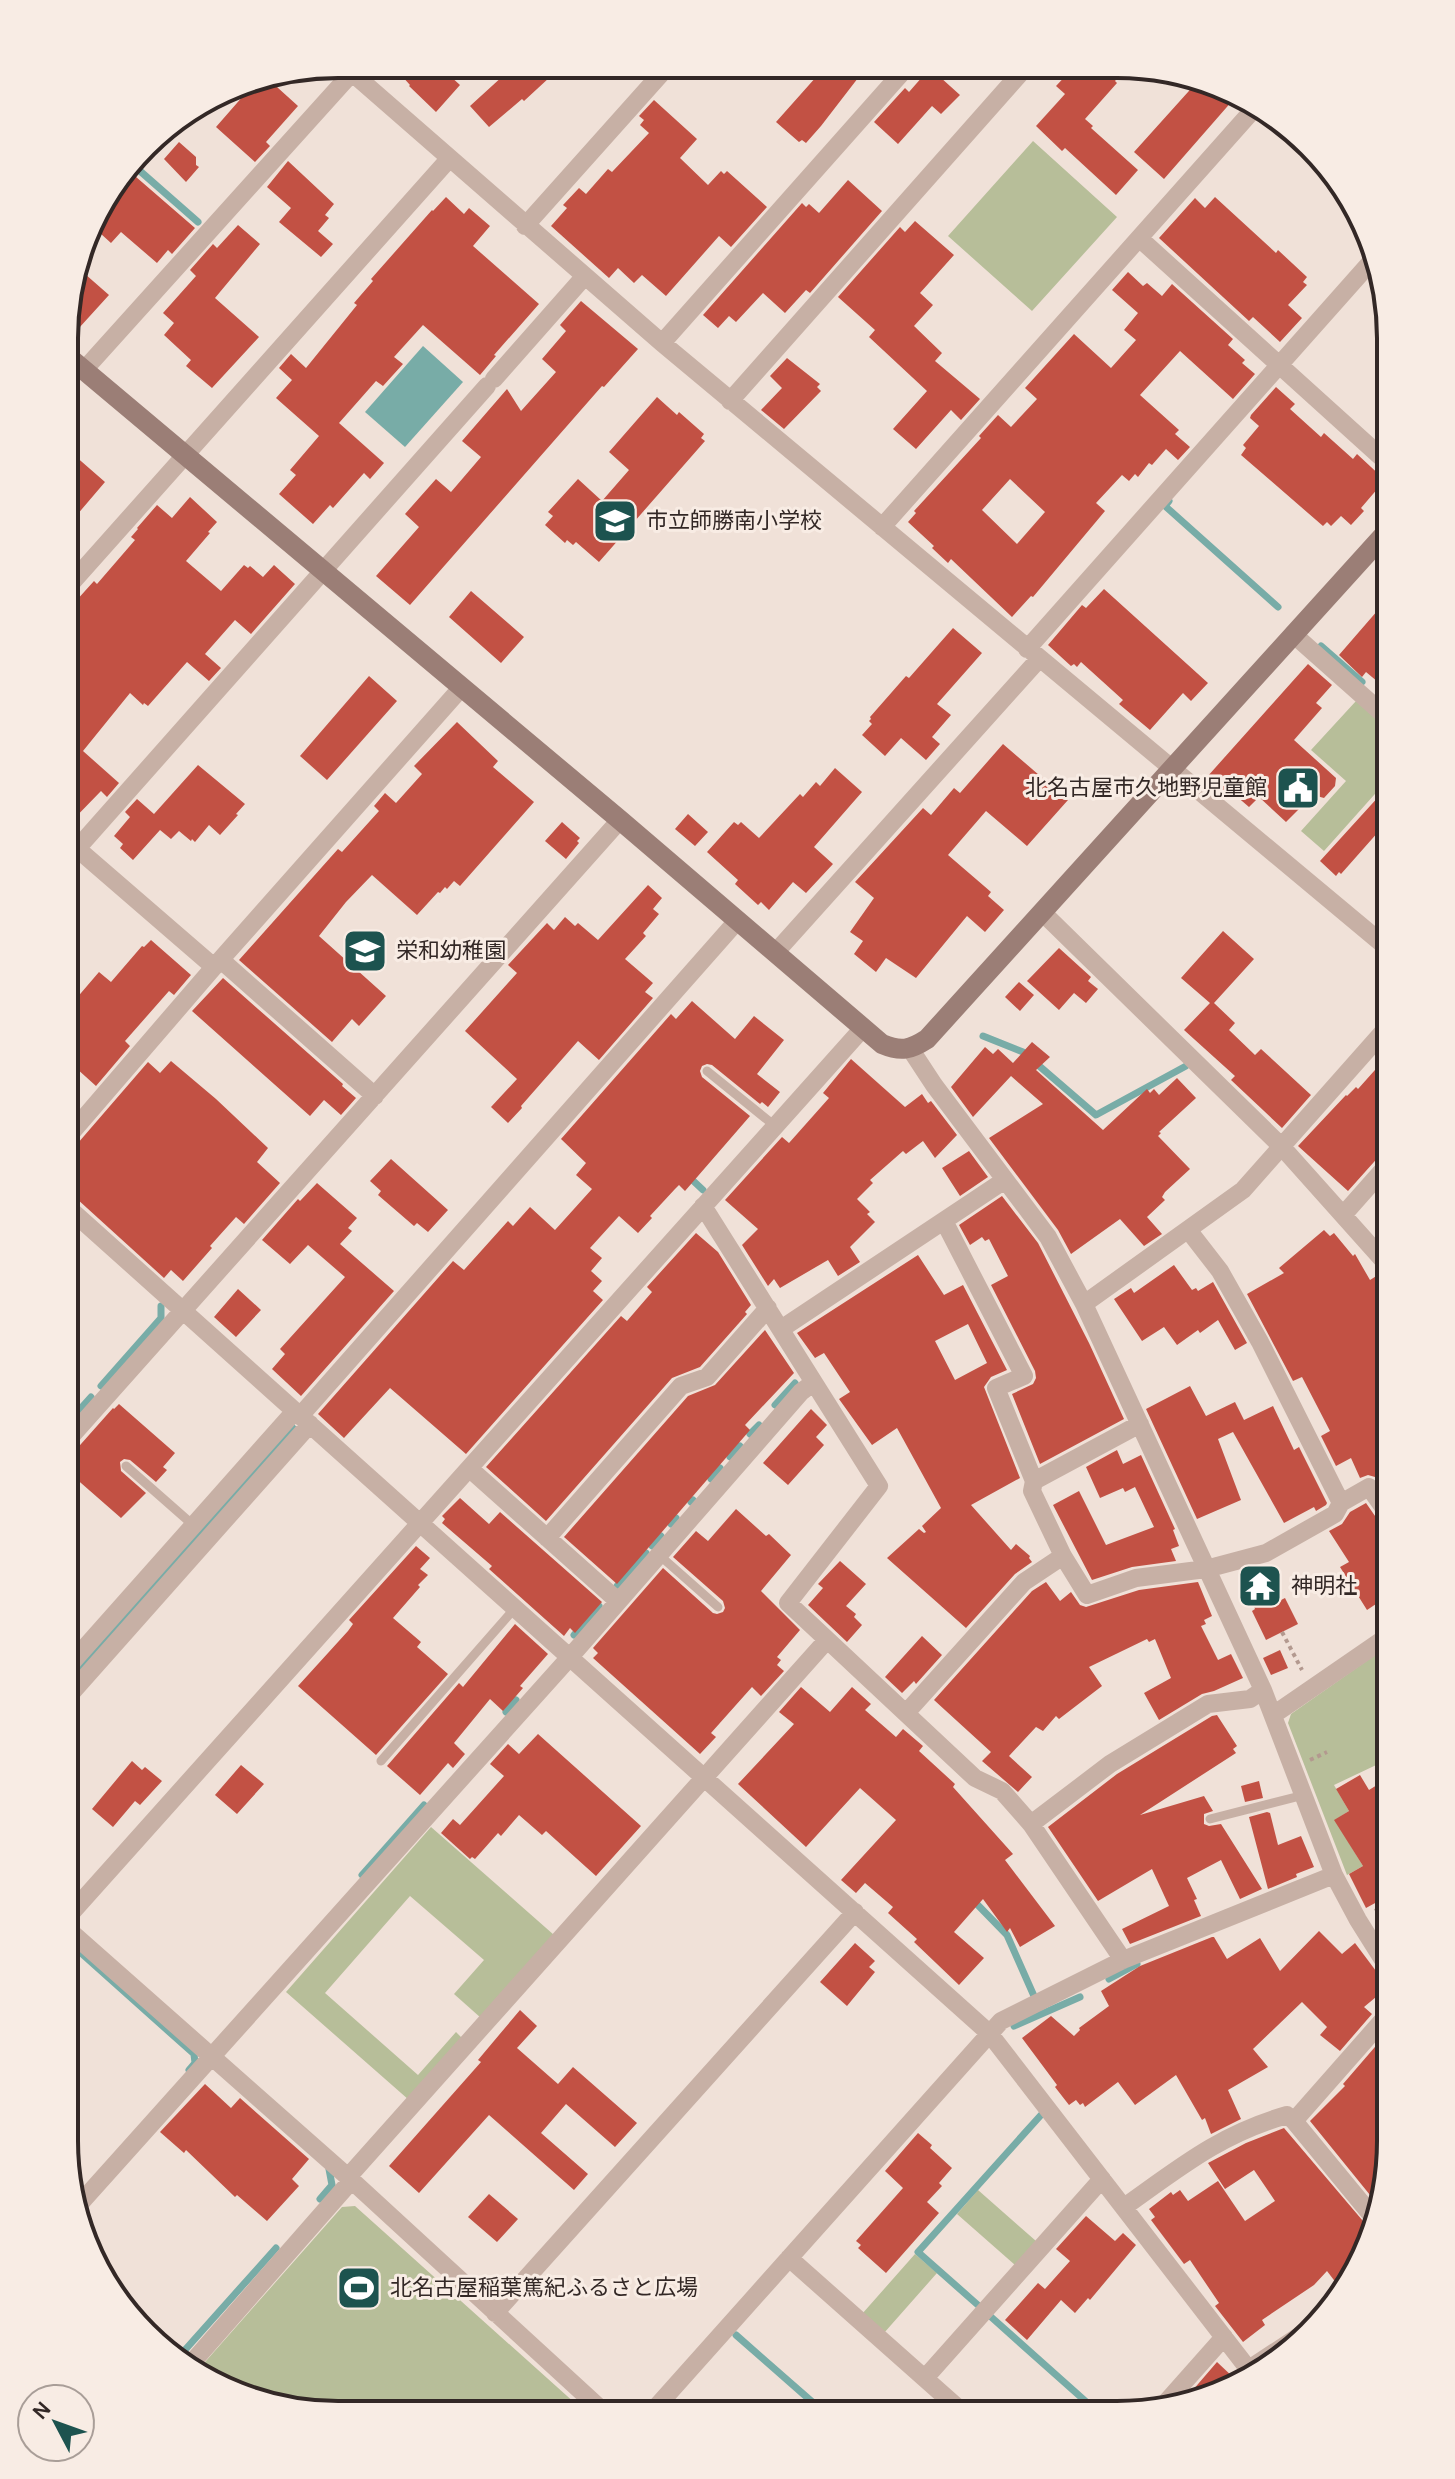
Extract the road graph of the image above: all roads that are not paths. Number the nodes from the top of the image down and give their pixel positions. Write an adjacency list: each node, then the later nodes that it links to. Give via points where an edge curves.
1 (897, 78): 12 (street)
2 (1016, 78): 16 (street)
3 (340, 79): 15 (street)
4 (364, 79): 7 (street)
5 (657, 79): 8 (street)
6 (1249, 114): 9 (street)
7 (449, 159): 8 (street); 18 (street)
8 (525, 226): 11 (street)
9 (1139, 238): 14 (street); 19 (street)
10 (1366, 267): 14 (street)
11 (584, 277): 12 (street); 21 (street)
12 (662, 343): 16 (street)
13 (78, 365): 15 (street)
14 (1278, 366): 17 (street); 24 (street)
15 (84, 370): 18 (street)
16 (730, 401): 19 (street)
17 (1377, 454)
18 (185, 455): 21 (street); 22 (street)
19 (882, 527): 24 (street)
20 (1377, 542): 23 (street)
21 (324, 571): 25 (street); 29 (street)
22 (78, 575)
23 (1293, 634): 26 (street); 27 (street)
24 (1033, 654): 27 (street); 34 (street)
25 (462, 687): 28 (street); 35 (street)
26 (1377, 708)
27 (1173, 770): 31 (street); 33 (street)
28 (620, 820): 32 (street); 40 (street)
29 (78, 839)
30 (78, 856): 35 (street)
31 (1043, 913): 38 (street); 43 (street)
32 (737, 921): 34 (street); 57 (street)
33 (1377, 939)
34 (775, 953): 36 (street)
35 (217, 964): 40 (street); 41 (street)
36 (863, 1028): 38 (street, via 882,1044); 42 (street)
37 (1377, 1039): 43 (street)
38 (911, 1050): 45 (street)
39 (707, 1071): 42 (lane)
40 (375, 1096): 54 (street)
41 (78, 1125)
42 (775, 1126): 46 (street)
43 (1282, 1147): 47 (street); 50 (street, via 1243,1190)
44 (1377, 1177): 47 (street)
45 (1005, 1180): 49 (street); 52 (street, via 1048,1237)
46 (703, 1206): 53 (street); 61 (street)
47 (1344, 1214): 51 (street)
48 (78, 1217): 54 (street)
49 (944, 1221): 55 (street); 62 (street, via 1024,1376 996,1388)
50 (1189, 1231): 52 (street); 64 (street, via 1220,1271 1260,1342)
51 (1376, 1252)
52 (1084, 1304): 58 (street)
53 (768, 1308): 55 (street); 67 (street, via 707,1377 681,1386)
54 (183, 1311): 57 (street); 59 (street)
55 (781, 1329): 56 (street)
56 (813, 1383): 68 (street); 74 (street, via 879,1486 788,1603)
57 (302, 1417): 65 (street); 66 (street); 78 (street)
58 (1140, 1424): 62 (street); 70 (street)
59 (78, 1428)
60 (126, 1466): 66 (lane)
61 (470, 1469): 65 (street); 67 (street)
62 (1034, 1481): 69 (street, via 1032,1491)
63 (1376, 1497): 64 (street, via 1369,1487)
64 (1341, 1503): 70 (street, via 1335,1514 1266,1553)
65 (420, 1523): 73 (street); 88 (street)
66 (193, 1525): 76 (street)
67 (547, 1538): 71 (street)
68 (658, 1554): 71 (street); 72 (lane)
69 (1063, 1556): 70 (street, via 1087,1595 1136,1578); 80 (street, via 1024,1582)
70 (1206, 1569): 79 (street)
71 (618, 1601): 77 (street)
72 (718, 1607)
73 (515, 1608): 77 (street); 82 (lane)
74 (827, 1640): 80 (street); 83 (street)
75 (1376, 1644): 81 (street)
76 (78, 1655)
77 (570, 1657): 83 (street); 95 (street)
78 (78, 1684)
79 (1263, 1690): 81 (street); 86 (street, via 1250,1699 1208,1704 1110,1764)
80 (906, 1713): 86 (street, via 975,1778 1002,1791)
81 (1273, 1715): 84 (street)
82 (381, 1761)
83 (704, 1777): 89 (street); 97 (street)
84 (1304, 1795): 85 (lane); 87 (street)
85 (1210, 1819)
86 (1031, 1824): 92 (street)
87 (1334, 1875): 91 (street); 92 (street)
88 (78, 1908)
89 (855, 1912): 94 (street); 103 (street)
90 (78, 1937): 95 (street)
91 (1376, 1949)
92 (1123, 1960): 94 (street, via 1001,2021)
93 (1376, 2028): 96 (street)
94 (989, 2033): 98 (street); 102 (street)
95 (211, 2056): 97 (street); 99 (street)
96 (1294, 2121): 100 (street, via 1287,2115 1214,2144); 101 (street)
97 (350, 2179): 103 (street); 105 (street)
98 (1102, 2179): 100 (street); 107 (street)
99 (85, 2198)
100 (1124, 2207): 104 (street)
101 (1367, 2210)
102 (789, 2258): 107 (street); 110 (street)
103 (495, 2313): 109 (street)
104 (1224, 2337): 106 (street); 108 (street)
105 (196, 2358)
106 (1247, 2366)
107 (925, 2378): 111 (street)
108 (1173, 2395)
109 (592, 2401)
110 (662, 2401)
111 (950, 2401)

